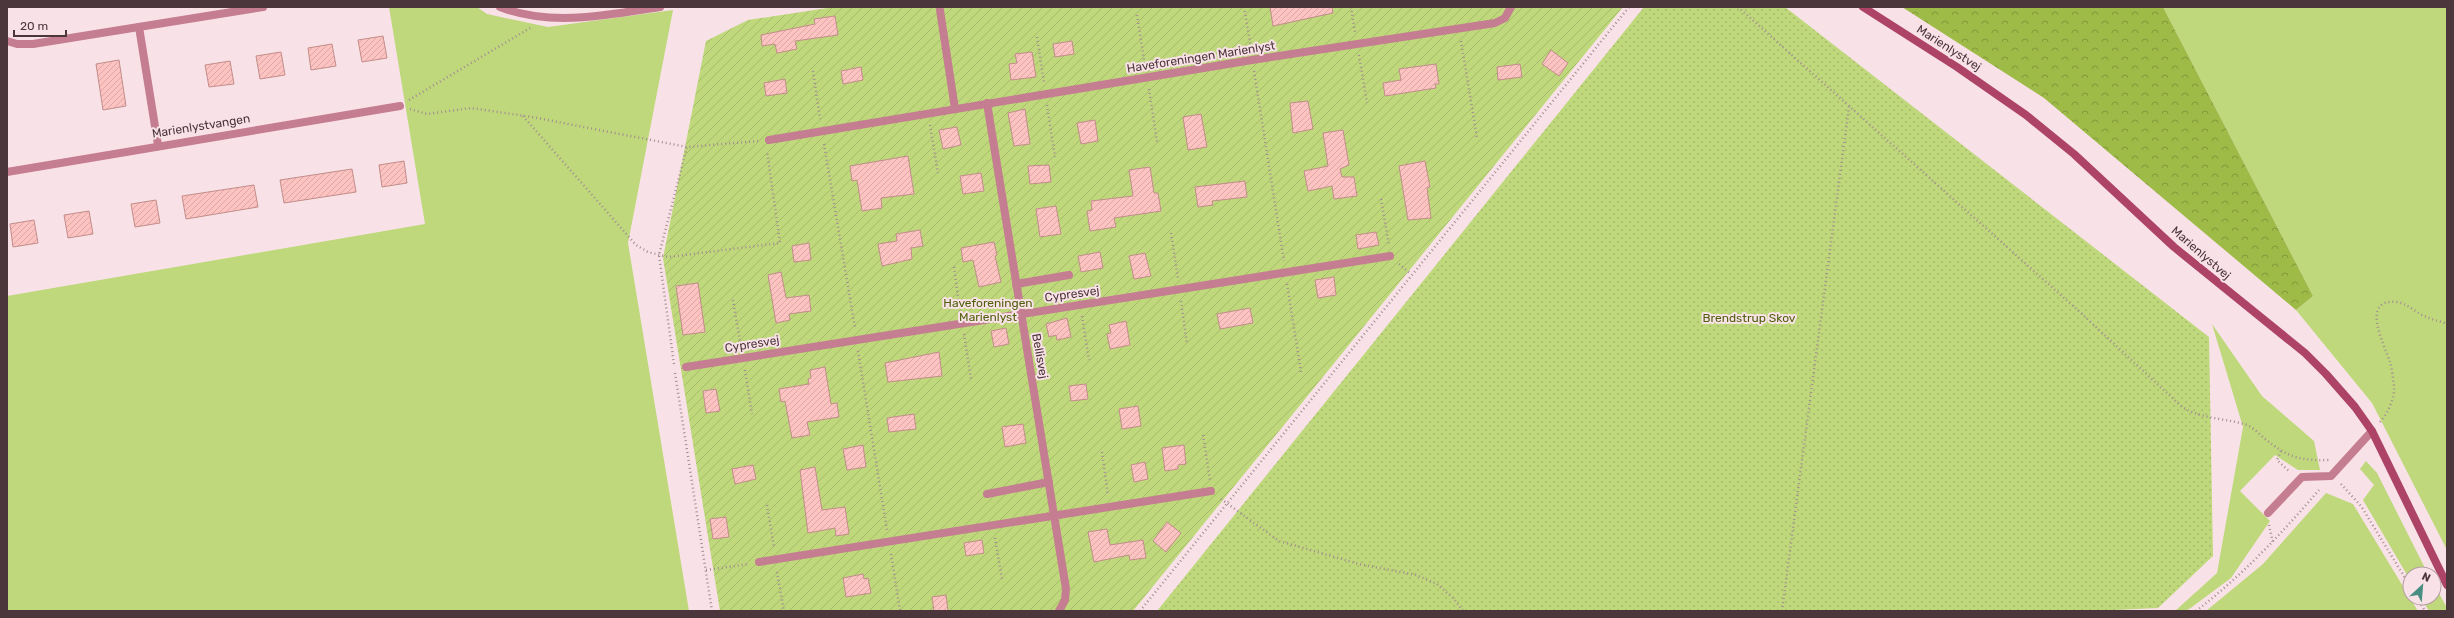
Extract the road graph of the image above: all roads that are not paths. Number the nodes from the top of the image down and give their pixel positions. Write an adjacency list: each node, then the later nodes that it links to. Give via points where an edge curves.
1 (263, 7): 7 (street)
2 (500, 7): 3 (street, via 551,18 604,16)
3 (660, 7)
4 (1512, 7): 9 (street, Haveforeningen Marienlyst, via 1504,18 1495,23)
5 (1863, 7): 20 (street, Marienlystvej, via 1994,92 2074,154 2174,247 2305,353 2343,392)
6 (940, 10): 11 (street)
7 (139, 27): 8 (street, via 33,44 17,44); 13 (street)
8 (7, 40)
9 (987, 103): 11 (street, Haveforeningen Marienlyst); 17 (street, Bellisvej)
10 (400, 106): 13 (street, Marienlystvangen)
11 (955, 109): 12 (street, Haveforeningen Marienlyst)
12 (768, 140)
13 (158, 145): 14 (street, Marienlystvangen)
14 (7, 172)
15 (1390, 256): 18 (street, Cypresvej)
16 (1069, 275): 17 (street)
17 (1016, 284): 18 (street, Bellisvej)
18 (1020, 313): 19 (street, Cypresvej); 21 (street, Bellisvej)
19 (686, 367)
20 (2372, 431): 24 (street, via 2330,476 2302,477); 27 (street, Marienlystvej)
21 (1049, 482): 23 (street); 25 (street, Bellisvej)
22 (1211, 490): 25 (street)
23 (987, 494)
24 (2268, 512)
25 (1054, 516): 26 (street); 28 (street, Bellisvej, via 1066,589 1065,600)
26 (759, 562)
27 (2447, 585)
28 (1059, 611)

